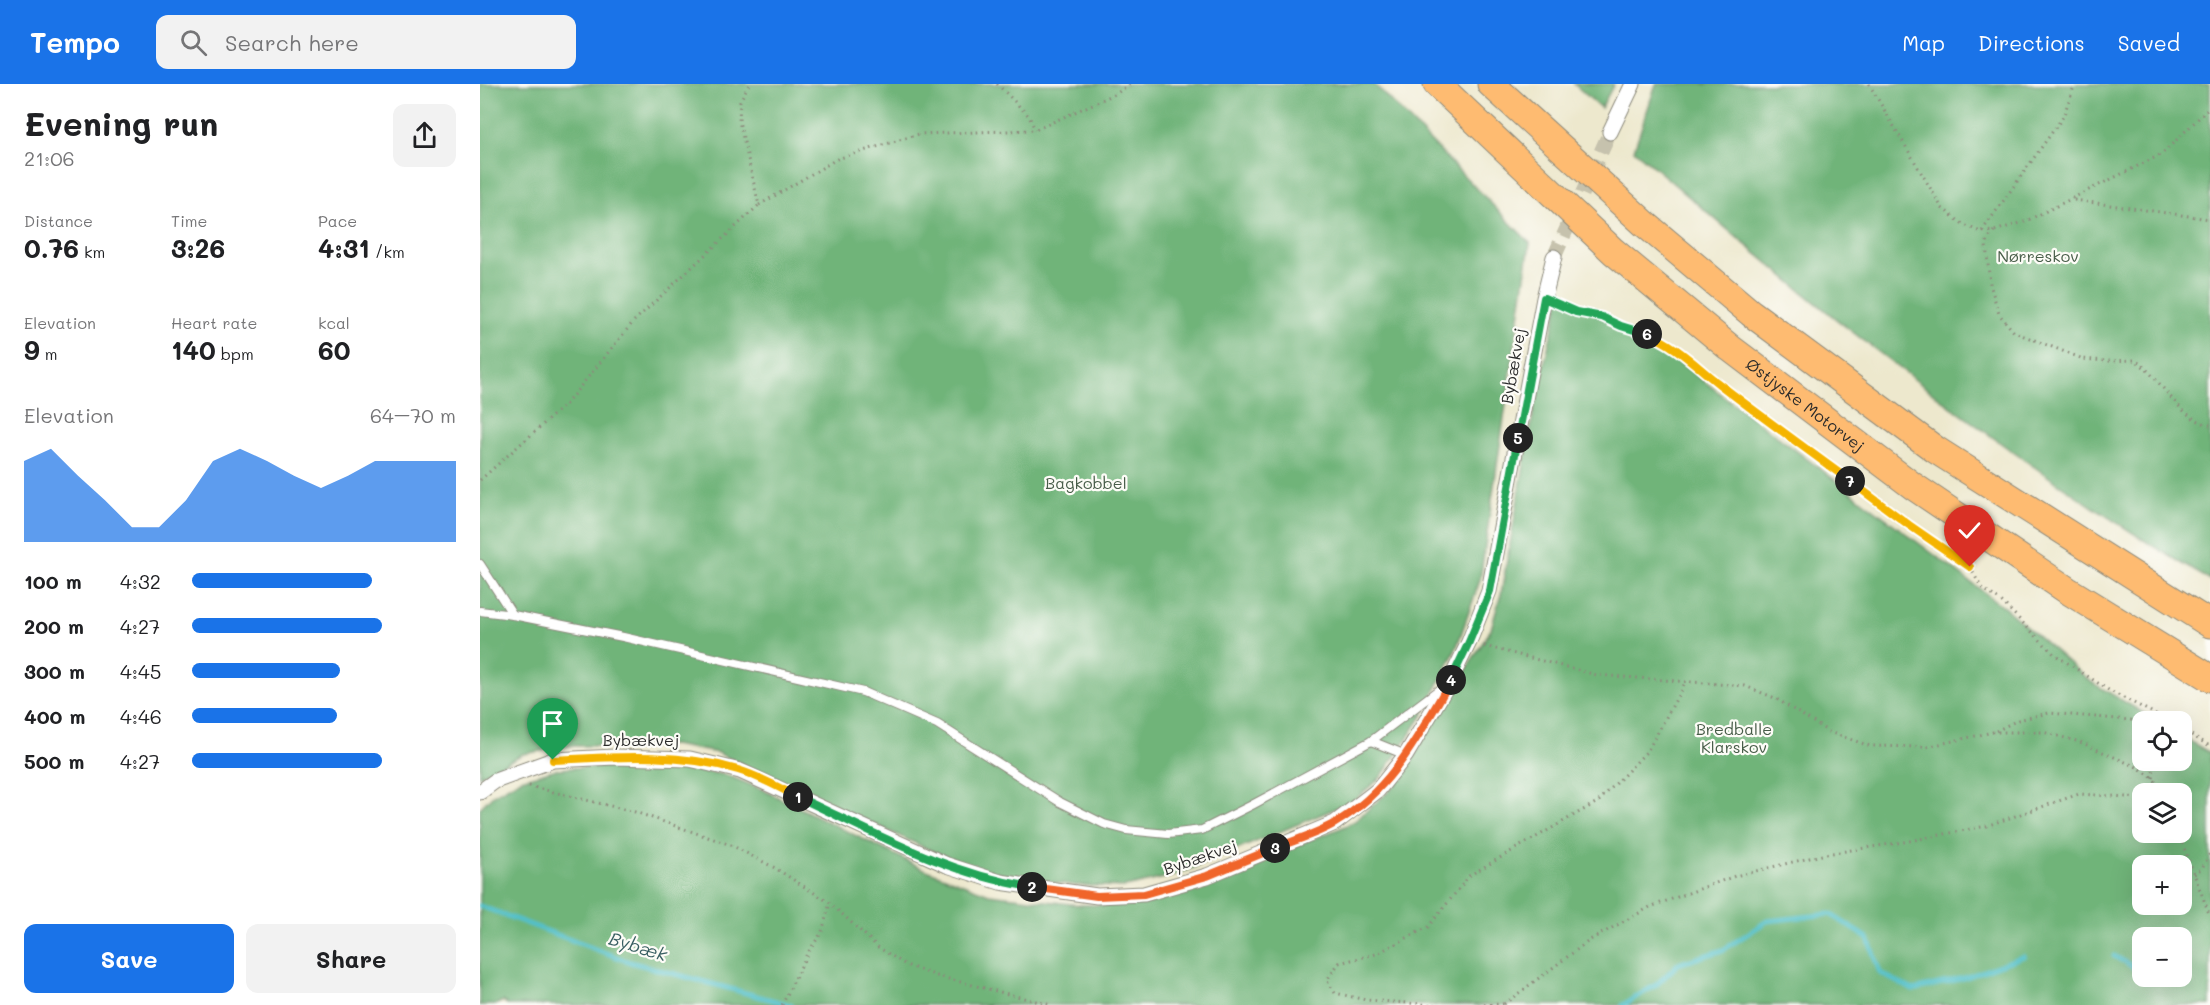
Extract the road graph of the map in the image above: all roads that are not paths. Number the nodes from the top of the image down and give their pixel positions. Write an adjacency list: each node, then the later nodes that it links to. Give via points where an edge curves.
1 (1437, 84): 10 (highway, Østjyske Motorvej, via 1613,251 1730,348 1913,486 2067,590)
2 (1491, 84): 9 (highway, via 1645,224 1761,320 1936,450)
3 (1633, 84): 4 (street)
4 (1610, 132)
5 (1554, 257): 11 (street, Bybækvej, via 1490,591)
6 (480, 564): 8 (lane)
7 (480, 611): 8 (lane)
8 (513, 615): 12 (lane, via 863,692 937,724 1060,802 1104,824 1126,830 1168,834 1203,830)
9 (2210, 624)
10 (2210, 678)
11 (1451, 679): 12 (lane); 13 (street, Bybækvej)
12 (1371, 741): 13 (lane)
13 (1406, 755): 14 (street, Bybækvej, via 1378,790 1335,823 1207,876 1144,894 1097,896 1000,882 957,869 740,771 690,759 553,760 495,781)
14 (480, 792)

